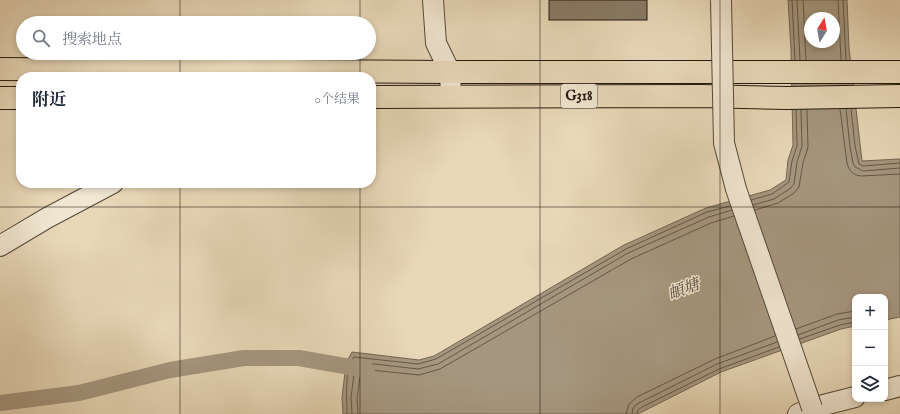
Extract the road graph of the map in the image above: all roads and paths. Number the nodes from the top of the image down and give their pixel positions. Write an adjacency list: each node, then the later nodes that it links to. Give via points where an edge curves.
1 (433, 0): 4 (street, via 436,43)
2 (721, 0): 16 (street, bridge, via 724,143)
3 (0, 69): 4 (highway, G318)
4 (450, 72): 5 (highway, G318); 6 (street)
5 (900, 72)
6 (451, 96): 7 (highway, G318); 8 (highway, G318)
7 (900, 96)
8 (376, 97)
9 (0, 98): 10 (highway)
10 (16, 98)
11 (104, 188): 12 (street)
12 (0, 246)
13 (900, 386): 14 (street)
14 (888, 389)
15 (852, 398): 16 (street)
16 (805, 411)

